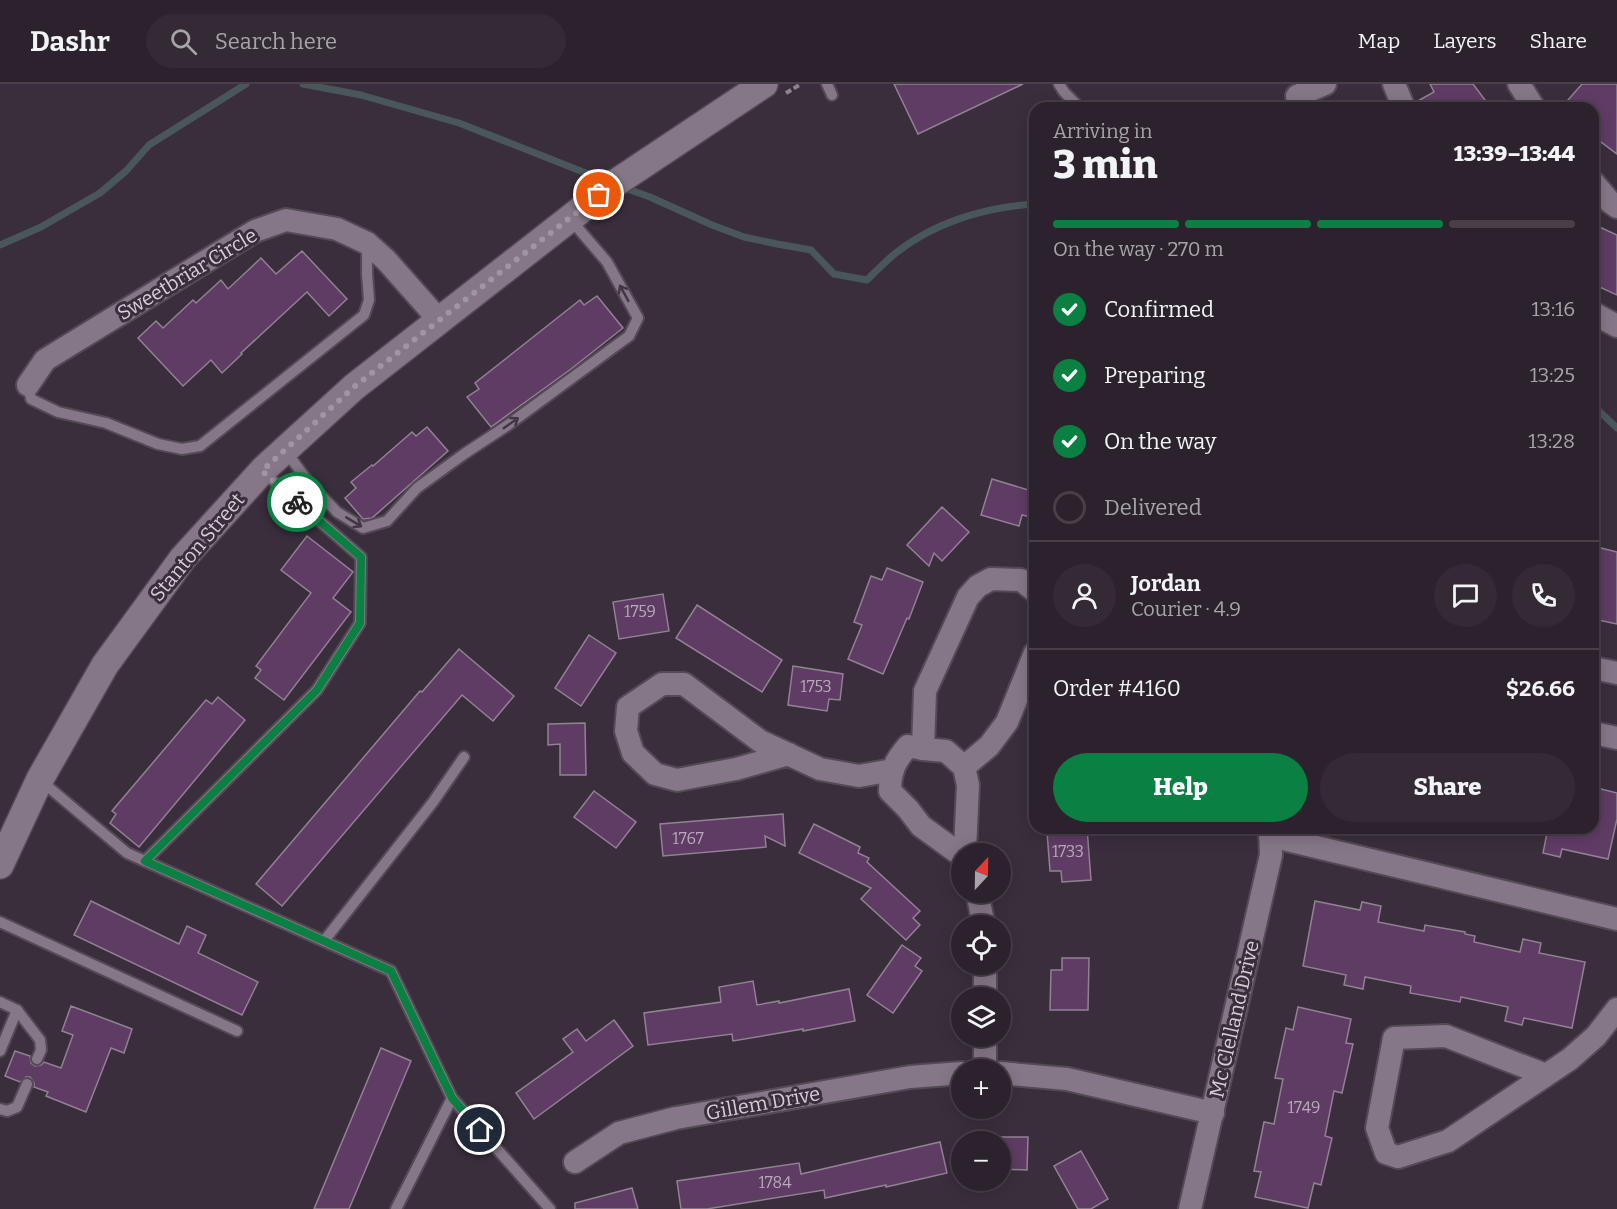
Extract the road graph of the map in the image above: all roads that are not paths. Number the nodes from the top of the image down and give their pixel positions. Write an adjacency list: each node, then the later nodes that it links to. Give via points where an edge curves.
1 (764, 84): 14 (street, Stanton Street)
2 (827, 84): 7 (lane)
3 (1059, 84): 9 (lane)
4 (1325, 84): 8 (street)
5 (1394, 84): 10 (street)
6 (1519, 84): 11 (street)
7 (832, 95)
8 (1297, 96)
9 (1074, 102)
10 (1402, 102)
11 (1530, 102)
12 (1599, 189): 13 (street)
13 (1617, 207)
14 (570, 218): 17 (street, Stanton Street); 20 (lane, one-way to 14, via 337,512 363,528 387,521 417,488 629,336 638,318 607,262)
15 (367, 243): 17 (street, Sweetbriar Circle); 19 (street, Sweetbriar Circle, via 337,229 286,220 255,231 45,360); 19 (lane, via 369,300 364,315 200,446 158,444 106,423 58,412 31,399)
16 (1599, 316): 18 (street)
17 (440, 321): 20 (street, Stanton Street, via 354,387)
18 (1617, 326)
19 (28, 385)
20 (285, 450): 21 (street, Stanton Street)
21 (262, 471): 33 (street, Stanton Street, via 183,558 105,665); 38 (lane, via 361,557 360,623 317,690)
22 (1029, 586): 28 (street, via 1021,580 991,579 968,597 925,691)
23 (1029, 668): 31 (street, via 1007,722 989,746)
24 (1599, 669): 25 (street)
25 (1617, 673)
26 (1599, 734): 27 (street)
27 (1617, 738)
28 (923, 749): 31 (street, via 946,751); 32 (street, via 908,746)
29 (789, 754): 29 (street, via 760,741 684,684 663,684 628,707 626,731 633,753 655,774 677,780); 32 (street, via 820,769 859,776)
30 (464, 757): 42 (lane)
31 (964, 767): 36 (street, via 969,785)
32 (893, 770): 37 (street, via 890,791 921,826)
33 (40, 780): 38 (lane, via 127,852); 39 (street, Stanton Street)
34 (1270, 834): 55 (street, Mc Clelland Drive, via 1271,855)
35 (1278, 834): 40 (street)
36 (965, 843)
37 (951, 847)
38 (145, 861): 42 (lane)
39 (0, 865)
40 (1617, 920)
41 (0, 922): 46 (lane)
42 (324, 941): 53 (lane, via 391,971)
43 (0, 1002): 45 (lane)
44 (1617, 1009): 51 (street, via 1596,1036)
45 (17, 1010): 47 (lane); 48 (lane, via 40,1040)
46 (237, 1031)
47 (0, 1051)
48 (37, 1059)
49 (951, 1074): 56 (street, Gillem Drive, via 910,1077 675,1118 619,1133)
50 (1011, 1074): 55 (street, via 1067,1079)
51 (1546, 1075): 51 (street, via 1448,1141 1398,1157 1386,1153 1377,1128 1394,1038 1446,1036)
52 (27, 1084): 54 (lane, via 17,1107)
53 (452, 1098): 57 (lane); 58 (lane)
54 (0, 1109)
55 (1213, 1113): 59 (street, Mc Clelland Drive)
56 (575, 1162)
57 (396, 1209)
58 (550, 1209)
59 (1190, 1209)

